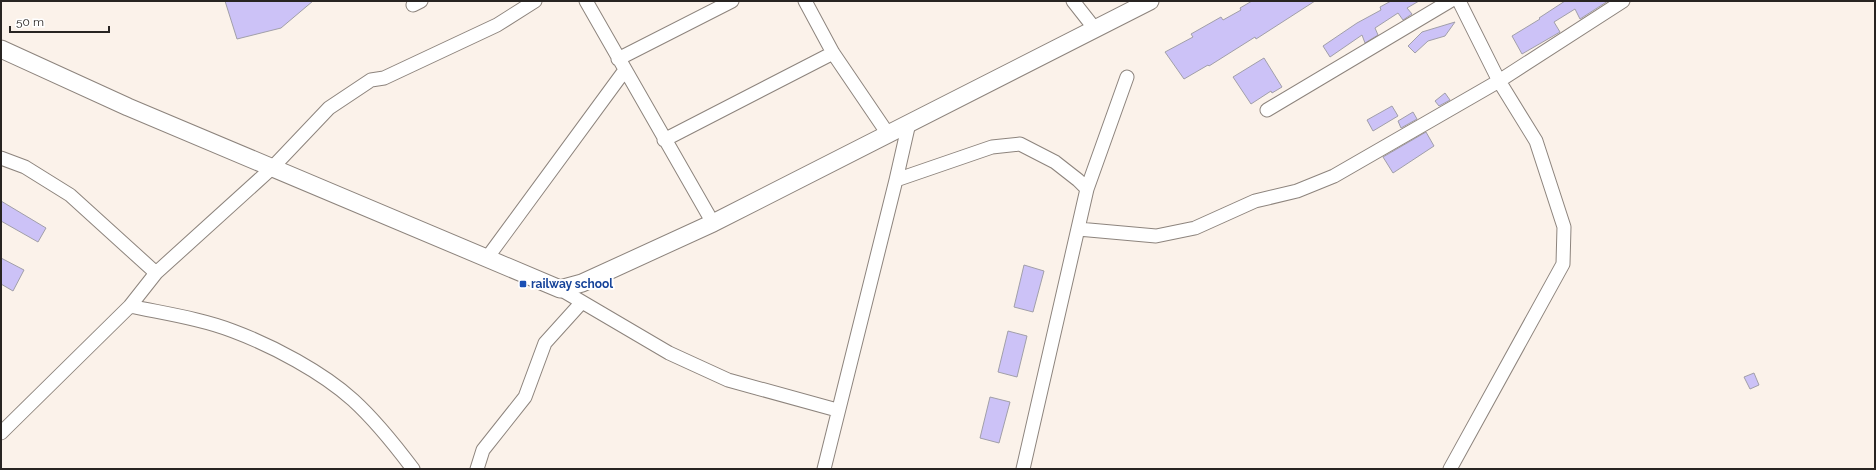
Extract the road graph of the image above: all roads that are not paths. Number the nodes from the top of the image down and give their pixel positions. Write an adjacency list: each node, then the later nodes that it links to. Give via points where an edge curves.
1 (535, 1): 22 (street, via 497,25 384,78 371,80 329,108)
2 (586, 1): 13 (street)
3 (732, 1): 13 (street)
4 (805, 1): 12 (street)
5 (1073, 1): 10 (street)
6 (1150, 1): 10 (main road)
7 (1450, 1): 17 (street)
8 (1459, 1): 16 (street)
9 (1623, 1): 16 (street)
10 (1095, 29): 18 (main road)
11 (1, 49): 22 (main road, via 128,107)
12 (833, 53): 19 (street); 20 (street)
13 (618, 58): 14 (street)
14 (625, 70): 20 (street); 27 (street)
15 (1127, 77): 24 (street)
16 (1499, 81): 26 (street, via 1334,176 1297,191 1255,201 1195,228 1156,236); 38 (street, via 1536,141 1564,227 1563,264)
17 (1267, 110)
18 (909, 123): 19 (main road); 23 (street)
19 (888, 134): 25 (main road)
20 (664, 140): 25 (street)
21 (1, 158): 28 (street, via 25,167 70,194)
22 (272, 168): 27 (main road); 28 (street)
23 (896, 180): 24 (street, via 992,147 1020,144 1055,162); 32 (street)
24 (1087, 189): 26 (street)
25 (713, 224): 29 (main road, via 582,284)
26 (1078, 229): 37 (street)
27 (487, 258): 29 (main road)
28 (156, 273): 31 (street)
29 (560, 289): 30 (street)
30 (582, 302): 32 (street, via 669,353 728,380); 35 (street, via 545,343 525,397 483,450)
31 (130, 306): 33 (street); 34 (street, via 232,330 310,369 353,400 393,442)
32 (837, 410): 36 (street)
33 (1, 433)
34 (413, 469)
35 (477, 469)
36 (824, 469)
37 (1023, 469)
38 (1450, 469)

